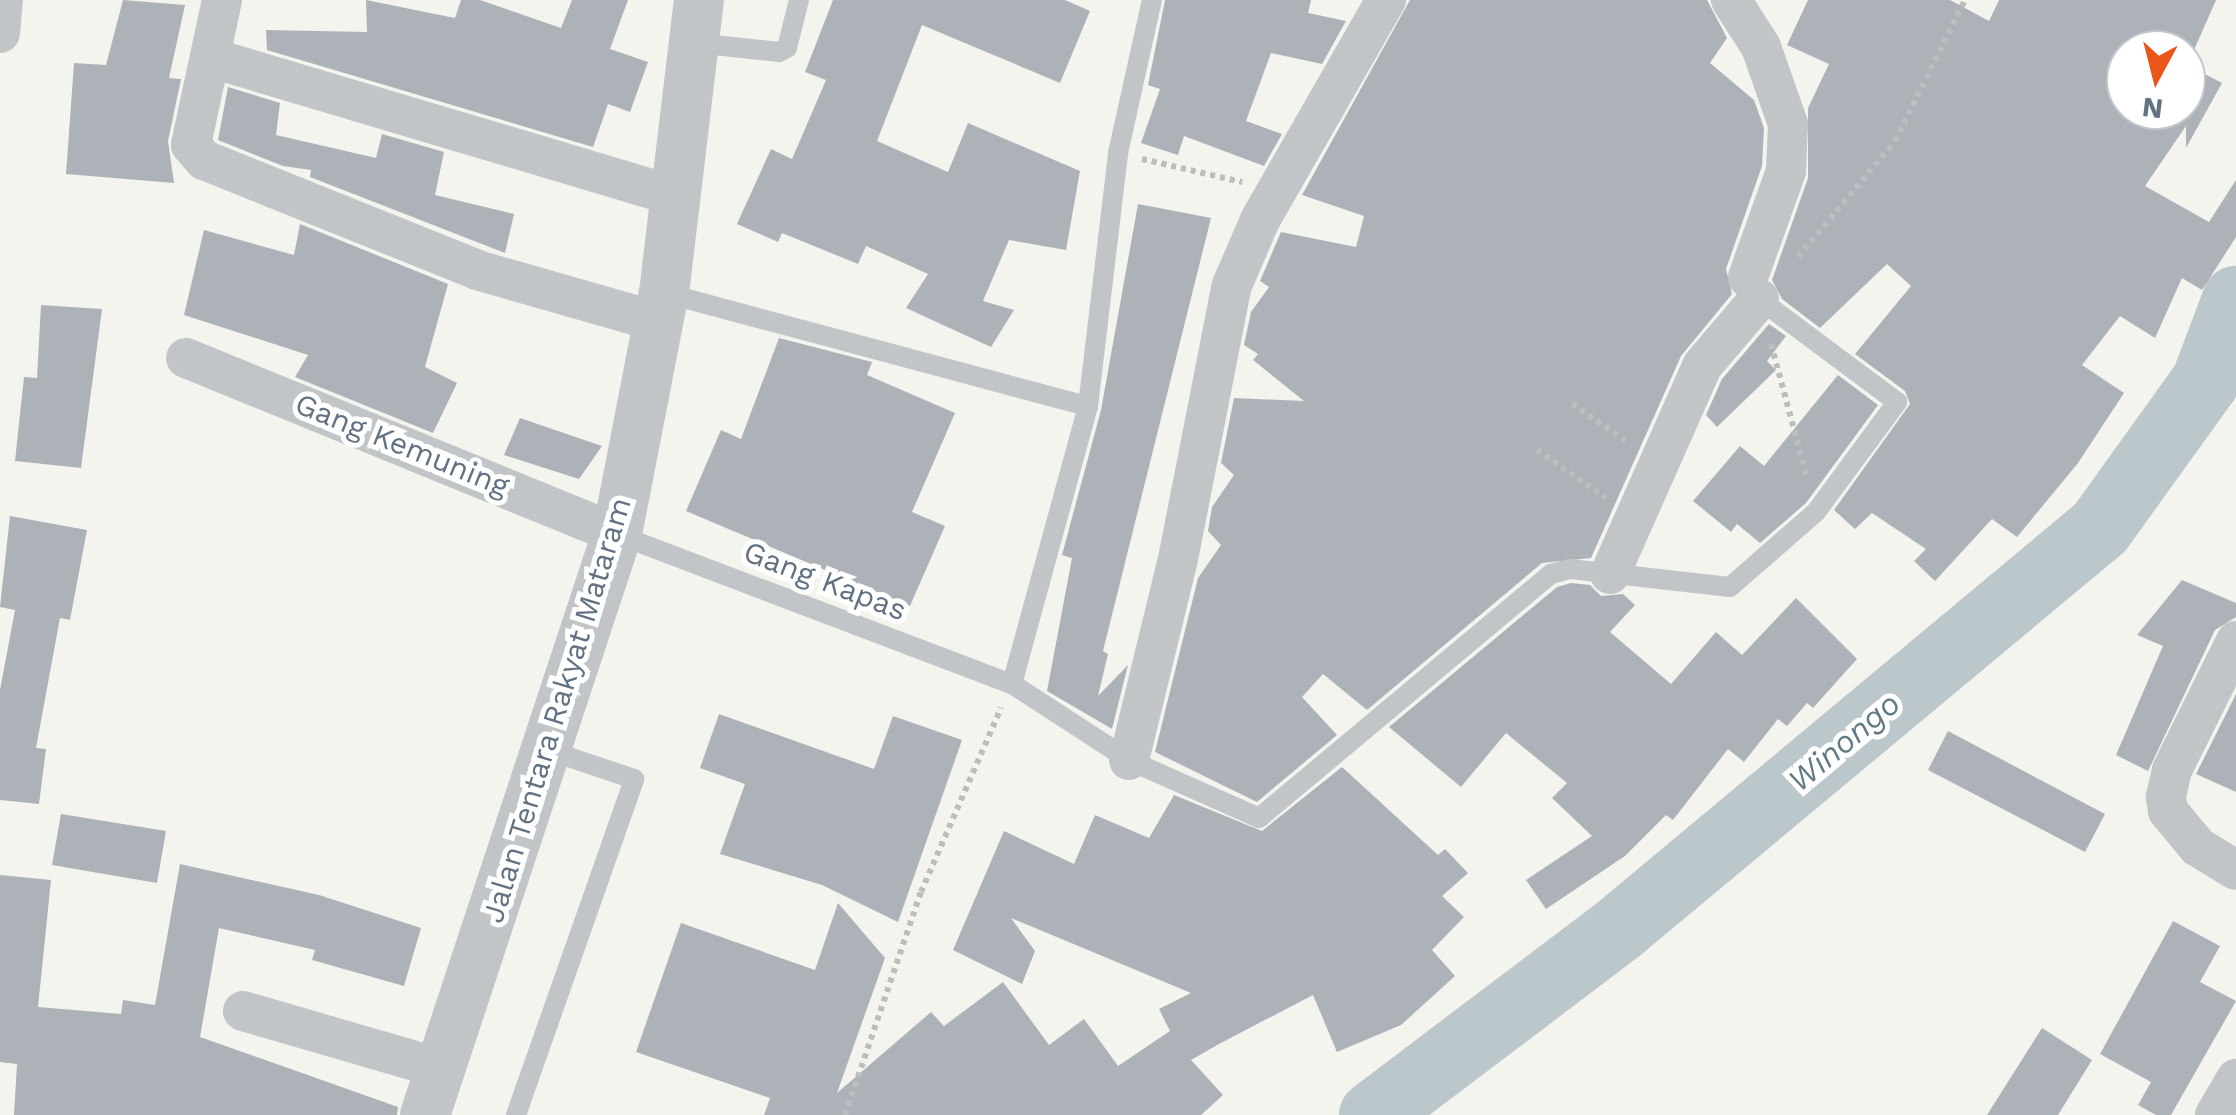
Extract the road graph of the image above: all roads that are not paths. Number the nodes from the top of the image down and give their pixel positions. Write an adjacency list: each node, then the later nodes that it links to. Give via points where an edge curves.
1 (3, 0): 8 (street)
2 (222, 0): 9 (street)
3 (799, 0): 7 (lane, via 788,48 779,52)
4 (1152, 0): 14 (lane, via 1118,153)
5 (1386, 0): 20 (street, via 1232,285 1178,560)
6 (1742, 6): 11 (street, via 1777,86 1789,142)
7 (697, 22): 10 (street, Jalan Tentara Rakyat Mataram)
8 (0, 33)
9 (212, 58): 10 (street); 12 (street, via 192,146 204,160 477,270)
10 (677, 197): 12 (street, Jalan Tentara Rakyat Mataram)
11 (1754, 288): 16 (street, via 1702,366); 16 (lane, via 1897,402 1816,512 1730,586)
12 (661, 308): 14 (lane); 15 (street, Jalan Tentara Rakyat Mataram)
13 (186, 358): 15 (street, Gang Kemuning)
14 (1088, 406): 18 (lane)
15 (617, 534): 18 (lane, Gang Kapas); 19 (street, Jalan Tentara Rakyat Mataram)
16 (1610, 574): 20 (lane, Gang Kapas, via 1551,574 1259,818)
17 (2236, 641): 21 (street, via 2172,770 2166,798 2168,811 2198,846)
18 (1012, 684): 20 (lane, Gang Kapas)
19 (548, 750): 23 (street, Jalan Tentara Rakyat Mataram); 26 (lane, via 634,779)
20 (1129, 760)
21 (2236, 870)
22 (244, 1011): 23 (street)
23 (442, 1068): 25 (street, Jalan Tentara Rakyat Mataram)
24 (2236, 1079): 27 (street)
25 (425, 1115)
26 (516, 1115)
27 (2215, 1115)

